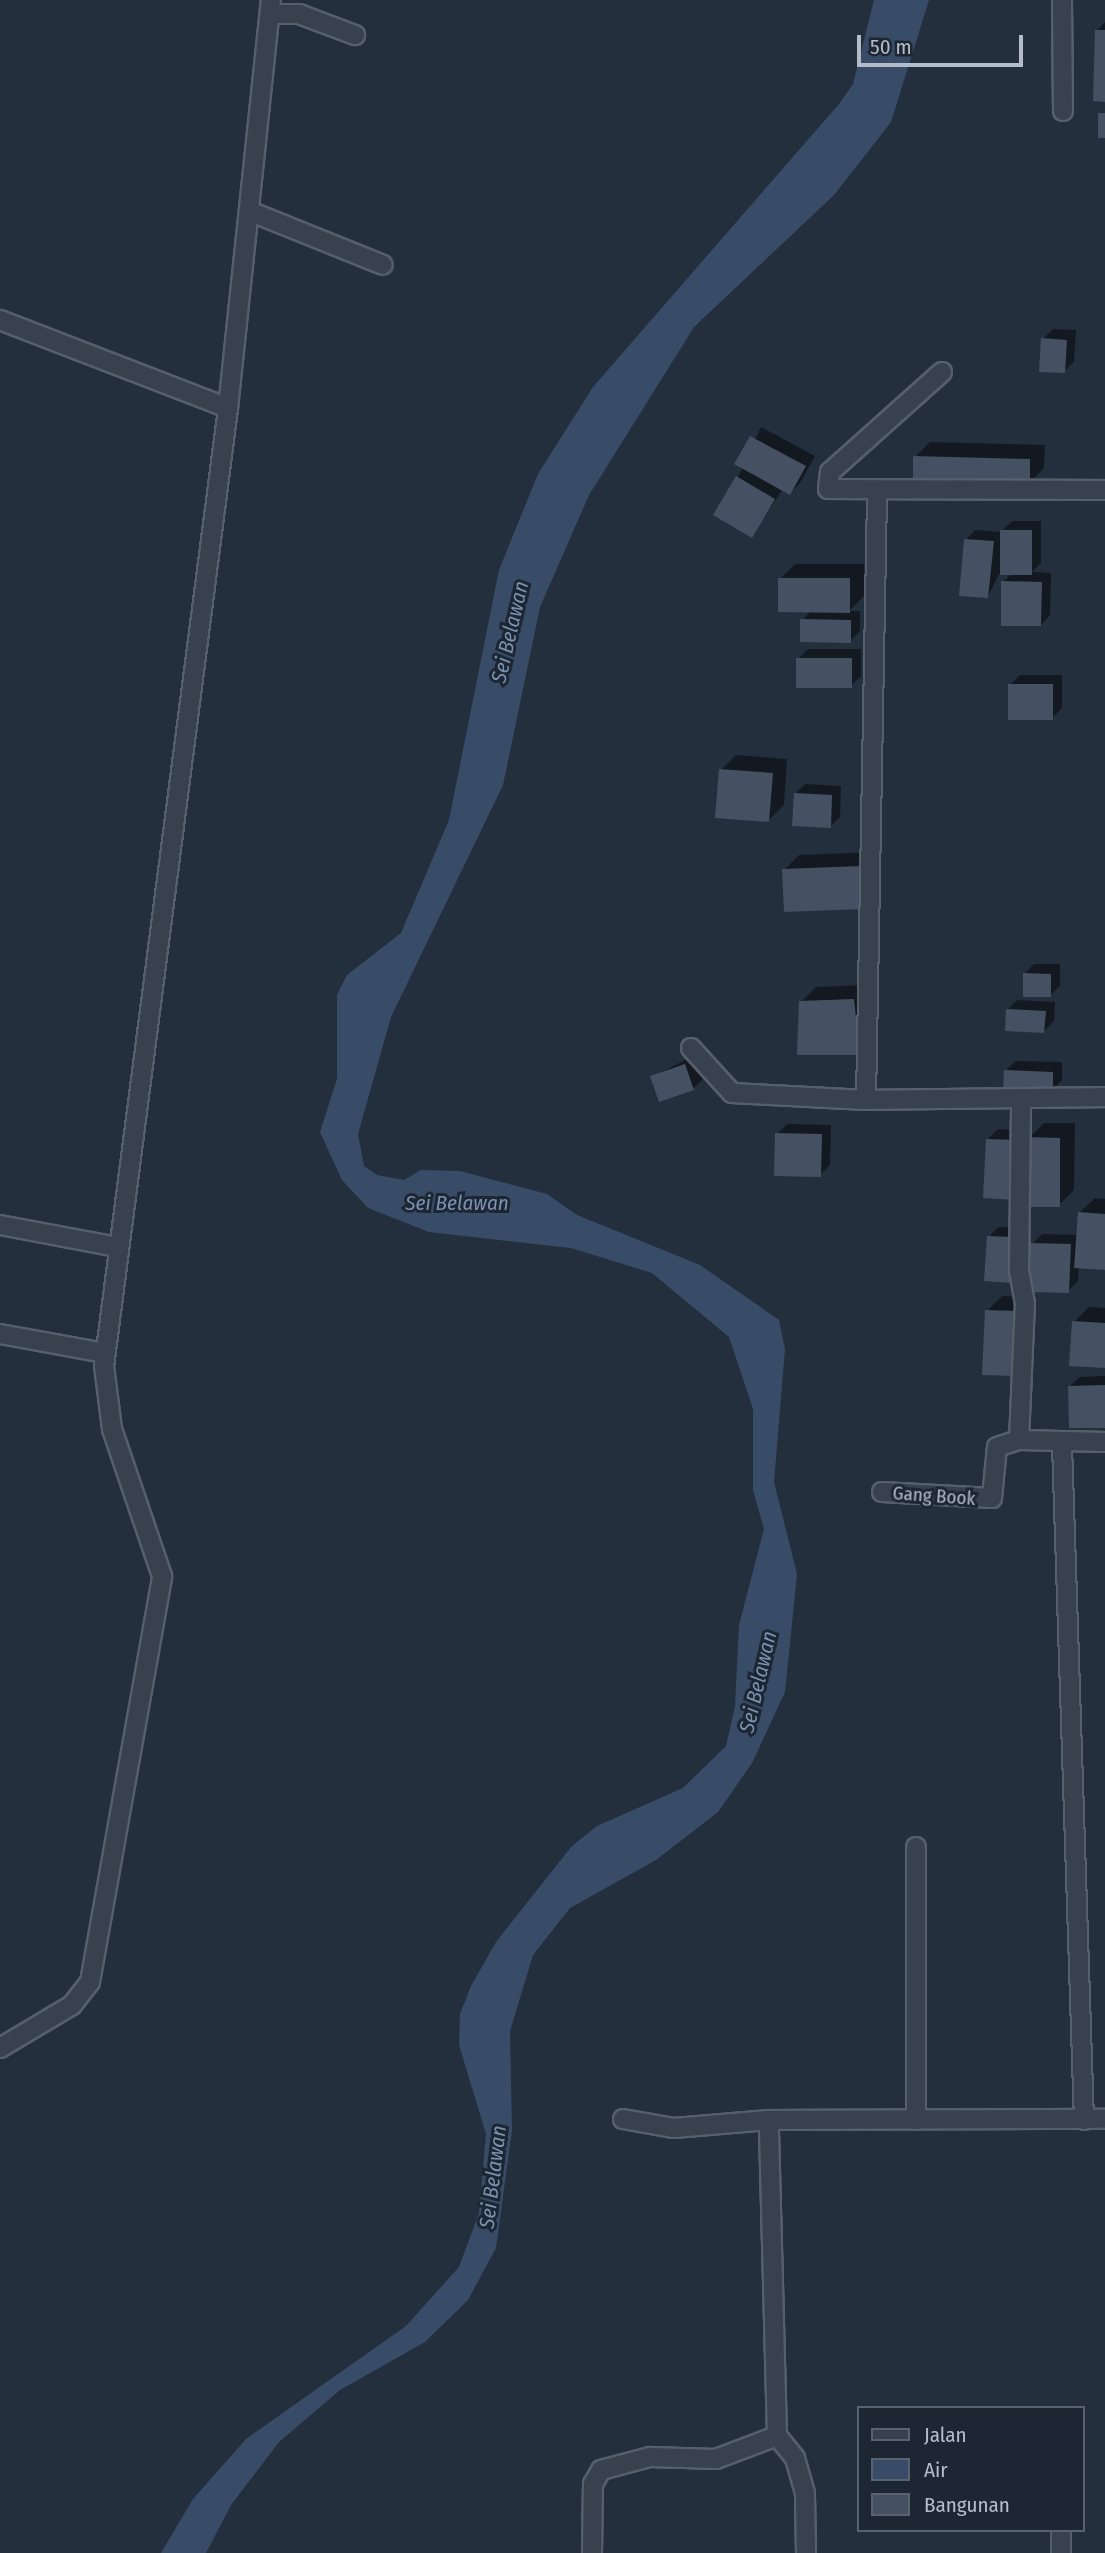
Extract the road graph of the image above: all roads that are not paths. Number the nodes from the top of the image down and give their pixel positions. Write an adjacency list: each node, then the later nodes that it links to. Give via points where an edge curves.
1 (1062, 0): 4 (street)
2 (271, 7): 3 (street); 5 (street)
3 (355, 35)
4 (1063, 111)
5 (249, 211): 6 (street); 9 (street)
6 (383, 265)
7 (0, 320): 9 (street)
8 (942, 372): 11 (street, via 827,478 831,491)
9 (228, 408): 17 (street)
10 (1105, 490): 11 (street)
11 (877, 493): 15 (street)
12 (691, 1048): 15 (street, via 732,1093)
13 (1105, 1097): 14 (street)
14 (1021, 1098): 15 (street); 20 (street, via 1019,1271 1025,1304)
15 (866, 1100)
16 (0, 1225): 17 (street)
17 (118, 1247): 19 (street)
18 (0, 1334): 19 (street)
19 (105, 1353): 25 (street, via 112,1429 162,1565 160,1592 90,1982 72,2005)
20 (1018, 1440): 22 (street); 23 (street, Gang Book, via 997,1447 992,1498)
21 (1105, 1442): 22 (street)
22 (1062, 1444): 30 (street)
23 (882, 1492)
24 (916, 1847): 29 (street)
25 (0, 2048)
26 (623, 2119): 28 (street, via 674,2128)
27 (1105, 2119): 30 (street)
28 (769, 2120): 29 (street); 31 (street)
29 (916, 2120): 30 (street)
30 (1084, 2120)
31 (777, 2436): 33 (street, via 716,2459 650,2457 601,2470 593,2484); 34 (street, via 795,2458 805,2493)
32 (1061, 2532): 35 (street)
33 (592, 2553)
34 (806, 2553)
35 (1061, 2553)

